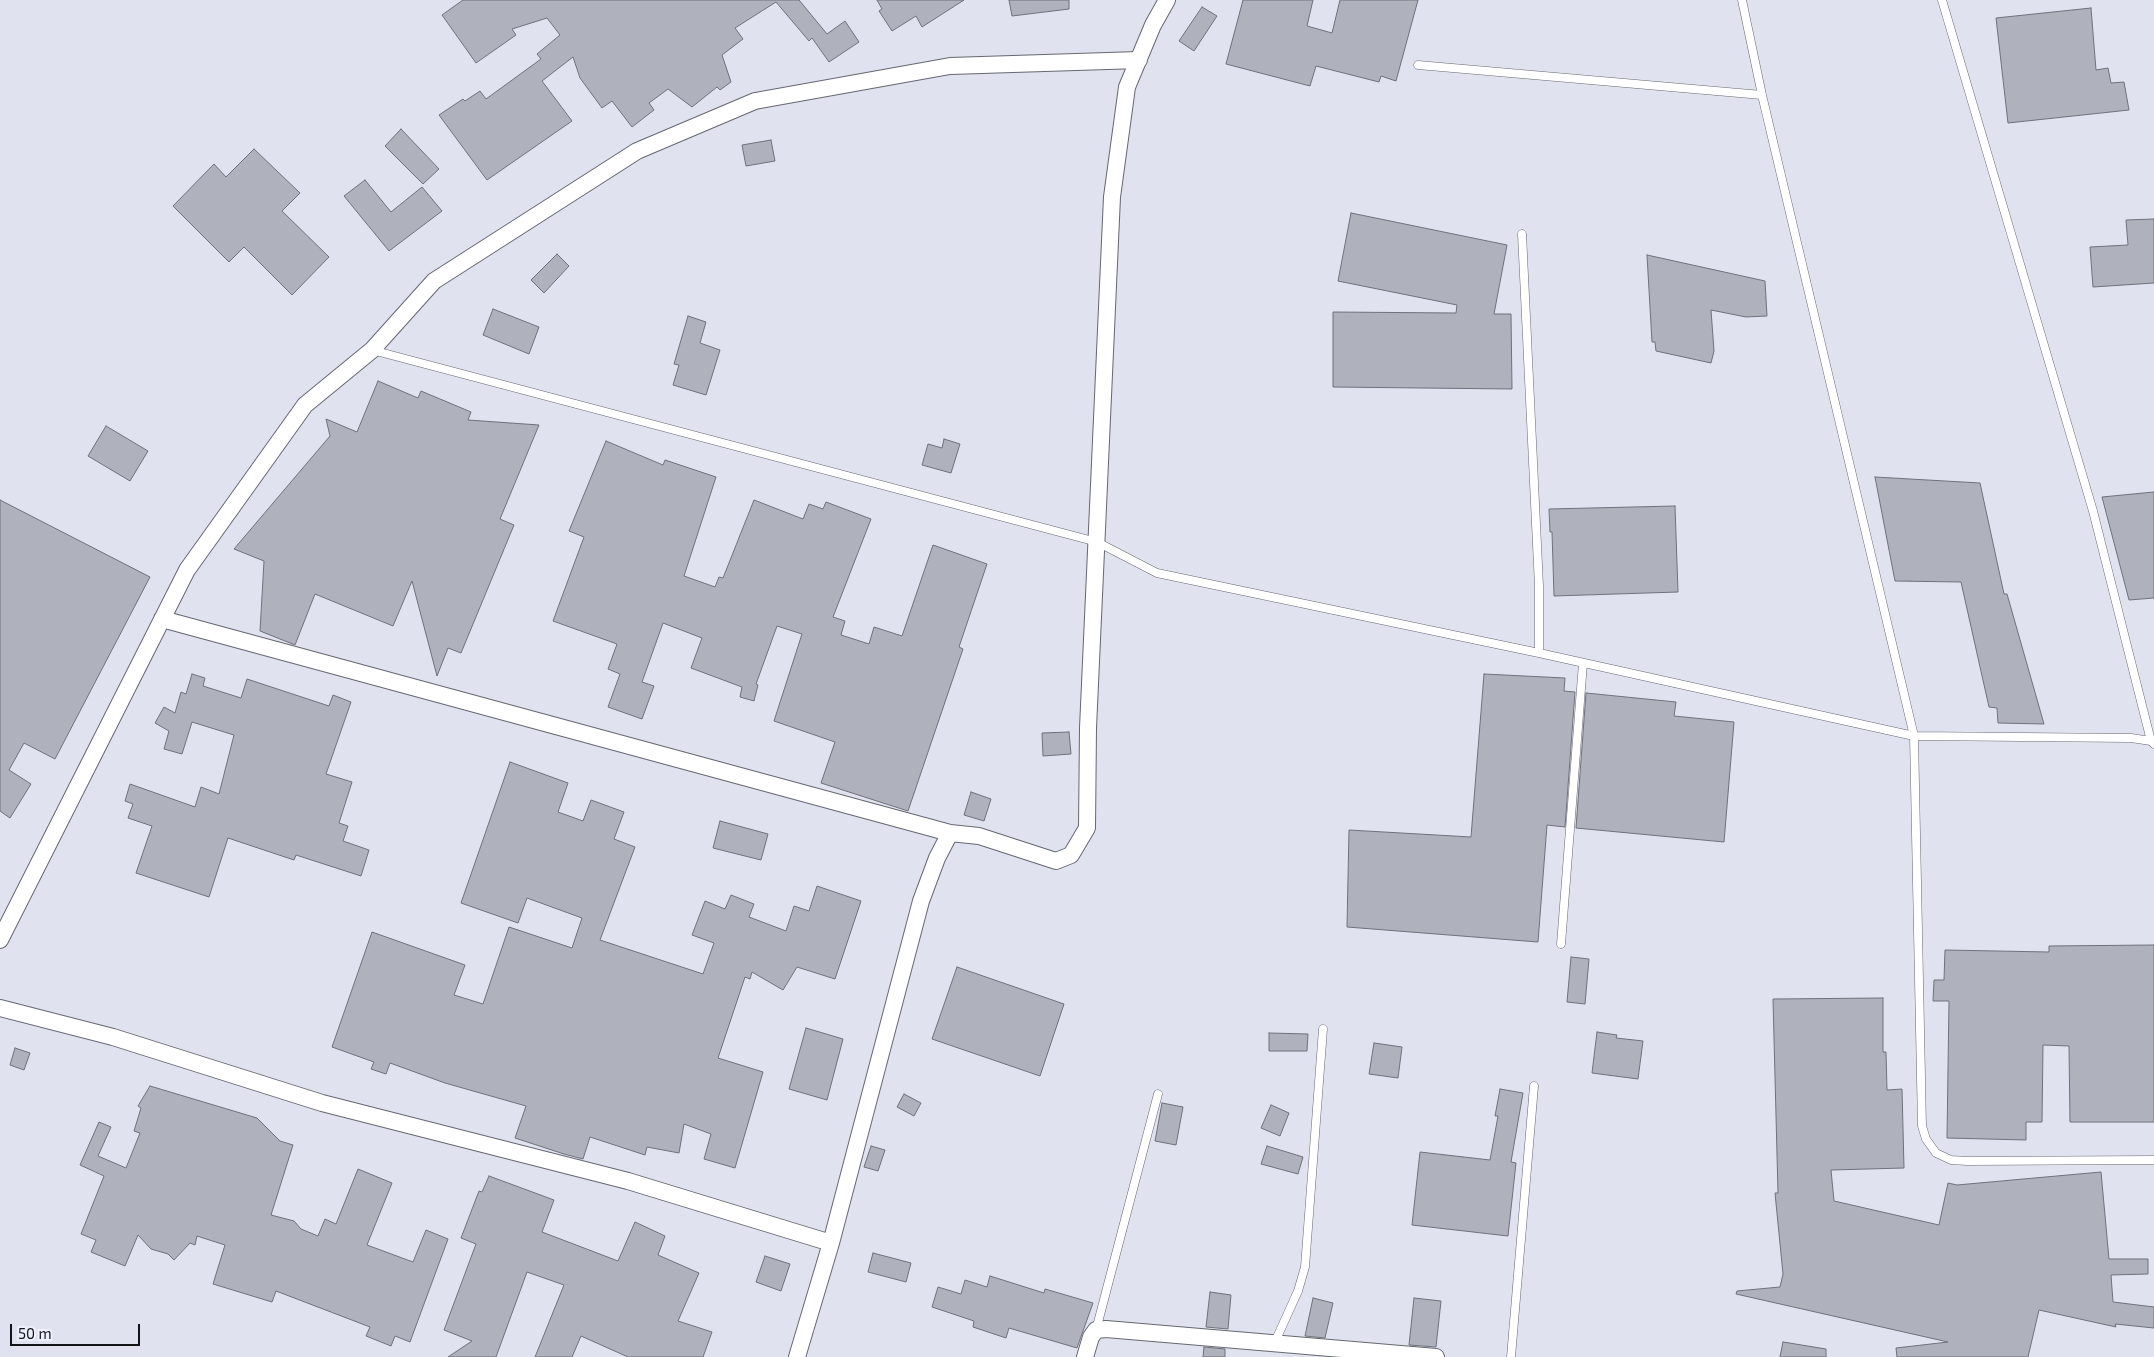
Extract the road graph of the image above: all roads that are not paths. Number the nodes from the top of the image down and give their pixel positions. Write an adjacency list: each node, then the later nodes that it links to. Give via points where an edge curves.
1 (1167, 0): 4 (street)
2 (1742, 0): 6 (lane)
3 (1942, 0): 14 (lane, via 2093,511)
4 (1139, 60): 8 (street, via 950,66 755,100 637,151 434,281); 9 (street, via 1127,88 1112,197)
5 (1418, 65): 6 (lane)
6 (1762, 95): 13 (lane)
7 (1522, 234): 11 (lane)
8 (372, 350): 9 (lane); 10 (street, via 305,405 186,570)
9 (1097, 542): 11 (lane, via 1157,573); 15 (street, via 1087,828 1071,855 1056,861 979,836)
10 (162, 619): 15 (street); 16 (street)
11 (1540, 653): 12 (lane)
12 (1583, 663): 13 (lane); 17 (lane)
13 (1914, 736): 14 (lane, via 2131,738); 22 (lane, via 1922,1126 1926,1139 1936,1153 1951,1160)
14 (2153, 743)
15 (950, 833): 23 (street, via 921,901)
16 (0, 940)
17 (1561, 944)
18 (0, 1008): 23 (street, via 113,1037 322,1103 628,1181)
19 (1323, 1029): 25 (lane, via 1305,1267)
20 (1534, 1086): 29 (lane)
21 (1158, 1094): 24 (lane)
22 (2154, 1160)
23 (831, 1243): 26 (street)
24 (1096, 1330): 25 (street); 27 (street)
25 (1274, 1344): 28 (street)
26 (797, 1357)
27 (1085, 1357)
28 (1436, 1357)
29 (1511, 1357)

